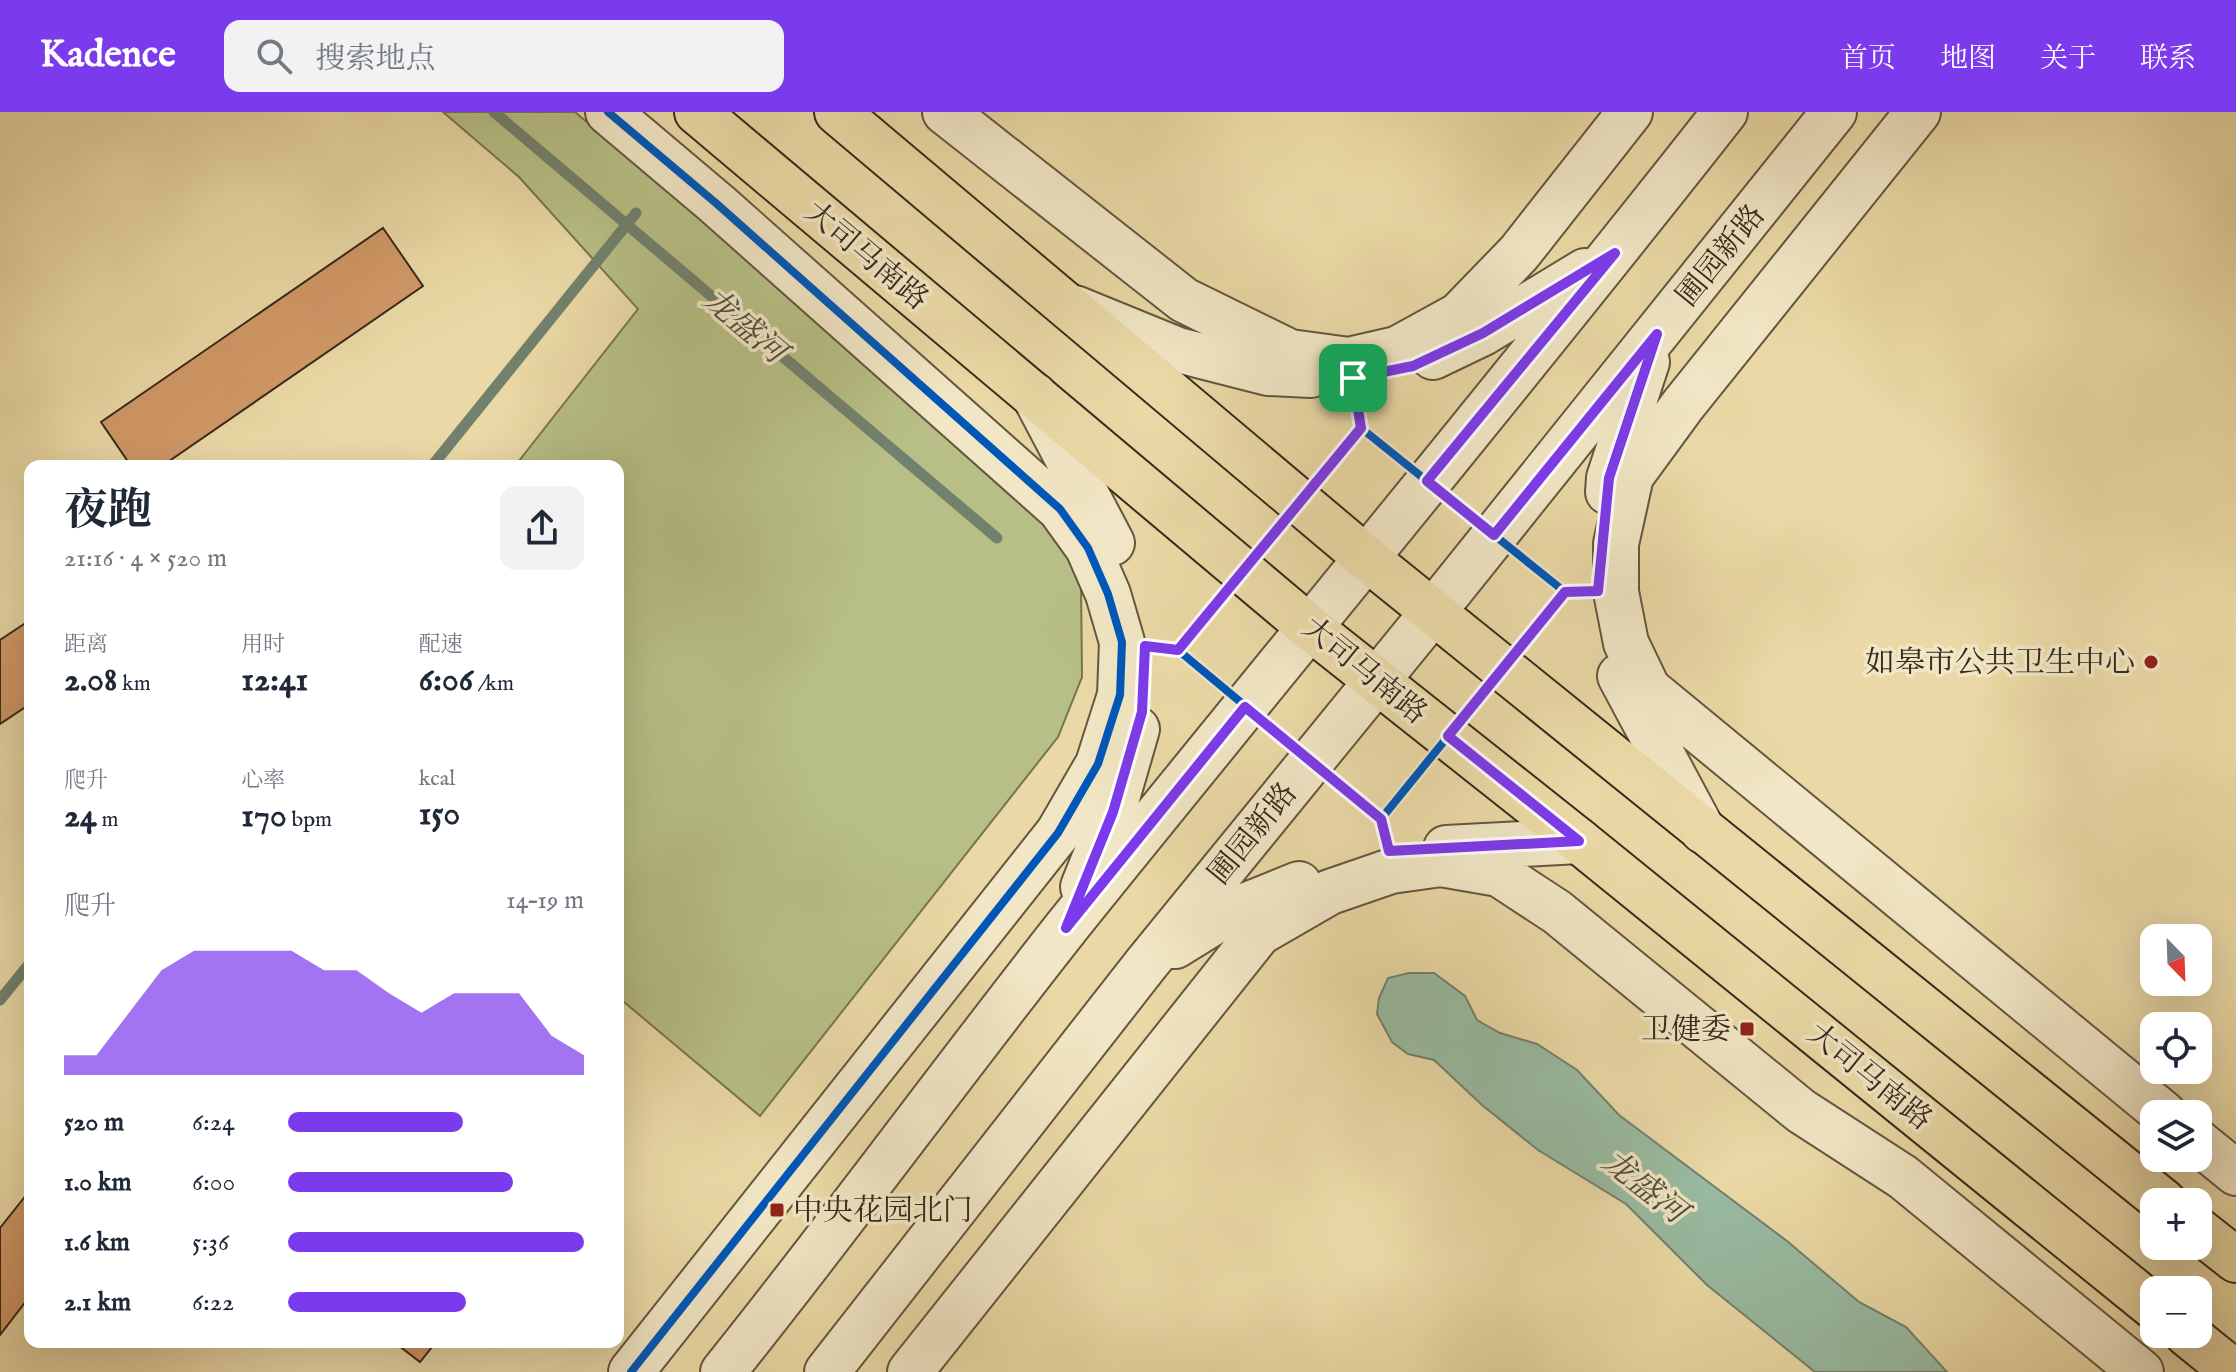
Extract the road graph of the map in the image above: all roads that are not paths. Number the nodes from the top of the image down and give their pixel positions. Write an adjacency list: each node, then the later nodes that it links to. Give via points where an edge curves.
1 (608, 112): 29 (street, via 1060,509 1088,548 1122,642 1120,695 1098,764 1058,833)
2 (697, 112): 12 (main road, 大司马南路)
3 (837, 112): 10 (main road)
4 (945, 112): 5 (street, via 1184,300 1290,352 1349,360 1397,349 1459,315 1519,253)
5 (1630, 112)
6 (1725, 112): 9 (street)
7 (1834, 112): 11 (street, 圃园新路)
8 (1918, 112): 21 (street, via 1631,476 1616,544 1616,592 1626,643 1648,689)
9 (1615, 253): 10 (street, via 1483,333 1413,366 1353,378 1268,373 1178,350); 13 (street)
10 (1065, 304): 13 (main road)
11 (1657, 334): 14 (street, 圃园新路); 17 (street, via 1609,478 1598,591 1602,631 1623,685)
12 (1033, 393): 15 (main road, 大司马南路); 19 (street, via 1125,566 1145,646 1142,712 1113,812)
13 (1365, 557): 14 (main road); 15 (street)
14 (1433, 612): 16 (street, 圃园新路); 17 (main road)
15 (1309, 627): 16 (main road, 大司马南路); 19 (street)
16 (1376, 679): 18 (main road, 大司马南路); 20 (street, 圃园新路)
17 (1703, 831): 24 (main road)
18 (1579, 841): 20 (street, via 1389,851 1230,912); 27 (main road, 大司马南路)
19 (1066, 928): 30 (street)
20 (1146, 964): 31 (street, 圃园新路)
21 (2147, 1100)
22 (2212, 1153): 23 (street)
23 (2236, 1173)
24 (2147, 1188)
25 (2212, 1241): 26 (main road)
26 (2236, 1260)
27 (2140, 1296)
28 (2204, 1348): 34 (main road)
29 (631, 1372)
30 (723, 1372)
31 (827, 1372)
32 (910, 1372): 33 (street, via 1259,933 1330,892 1391,871 1441,864 1499,874 1557,912 1801,1111 1903,1177)
33 (2141, 1372)
34 (2234, 1372)

